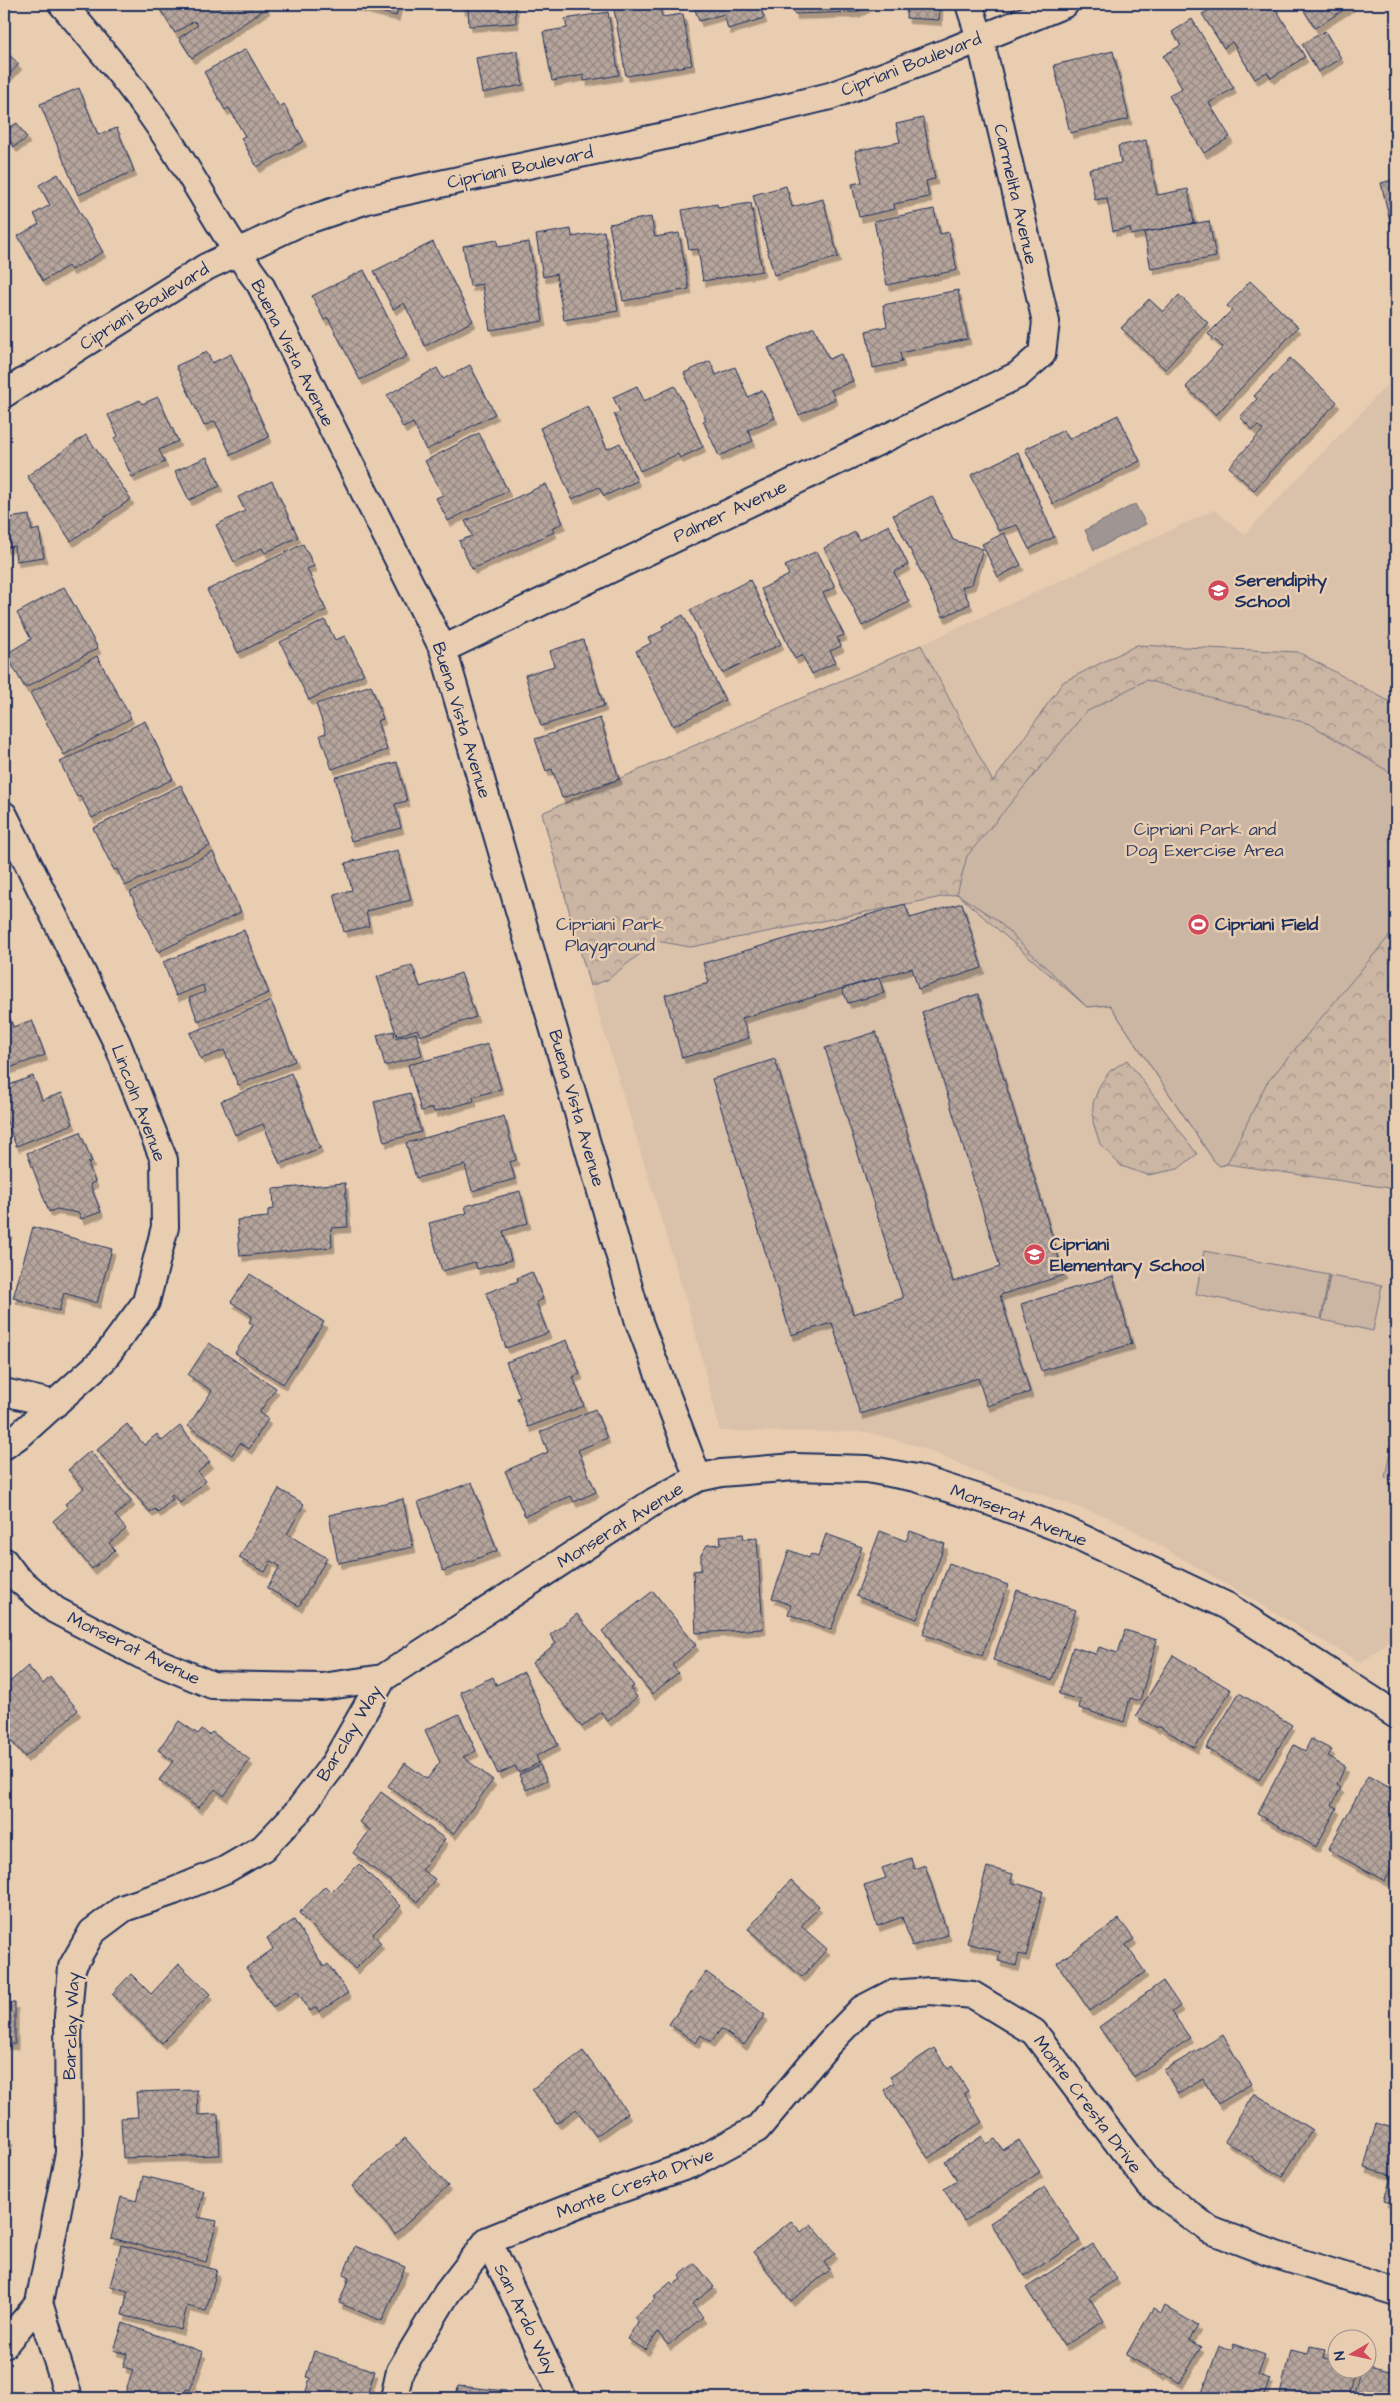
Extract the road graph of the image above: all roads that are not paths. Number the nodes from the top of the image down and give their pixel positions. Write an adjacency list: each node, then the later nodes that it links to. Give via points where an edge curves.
1 (62, 4): 5 (street, Buena Vista Avenue, via 108,57 158,124)
2 (969, 4): 4 (street, Carmelita Avenue)
3 (1065, 4): 4 (street, Cipriani Boulevard)
4 (980, 38): 5 (street, Cipriani Boulevard, via 830,96 683,132 370,198 299,222); 6 (street, Carmelita Avenue, via 1046,322 1042,354)
5 (236, 252): 7 (street, Cipriani Boulevard, via 206,267); 8 (street, Buena Vista Avenue, via 260,284)
6 (1018, 375): 8 (street, Palmer Avenue)
7 (4, 394)
8 (443, 649): 13 (street, Buena Vista Avenue, via 640,1322)
9 (4, 815): 11 (street, Lincoln Avenue, via 117,1043 164,1160 165,1227 146,1302 103,1360)
10 (4, 1392): 11 (street)
11 (55, 1404): 12 (street, Lincoln Avenue)
12 (4, 1446)
13 (698, 1478): 15 (street, Monserat Avenue, via 655,1501); 16 (street, Monserat Avenue, via 795,1467 868,1469 916,1478 988,1501 1067,1531 1227,1606)
14 (4, 1561): 15 (street, Monserat Avenue, via 16,1576 55,1610 141,1655 212,1685 322,1687)
15 (382, 1678): 19 (street, Barclay Way, via 334,1764 298,1811 263,1848 225,1870 124,1908 92,1932 72,1967 68,2016 69,2153)
16 (1396, 1716)
17 (488, 2240): 18 (street, Monte Cresta Drive, via 692,2164 757,2129 862,2009 891,1994 931,1992 973,1995 1034,2032 1149,2184 1210,2230 1276,2255); 22 (street, via 447,2293 419,2340 400,2372); 23 (street, San Ardo Way)
18 (1396, 2292)
19 (39, 2303): 20 (street); 21 (street, Barclay Way)
20 (4, 2345)
21 (69, 2398)
22 (394, 2398)
23 (564, 2398)

